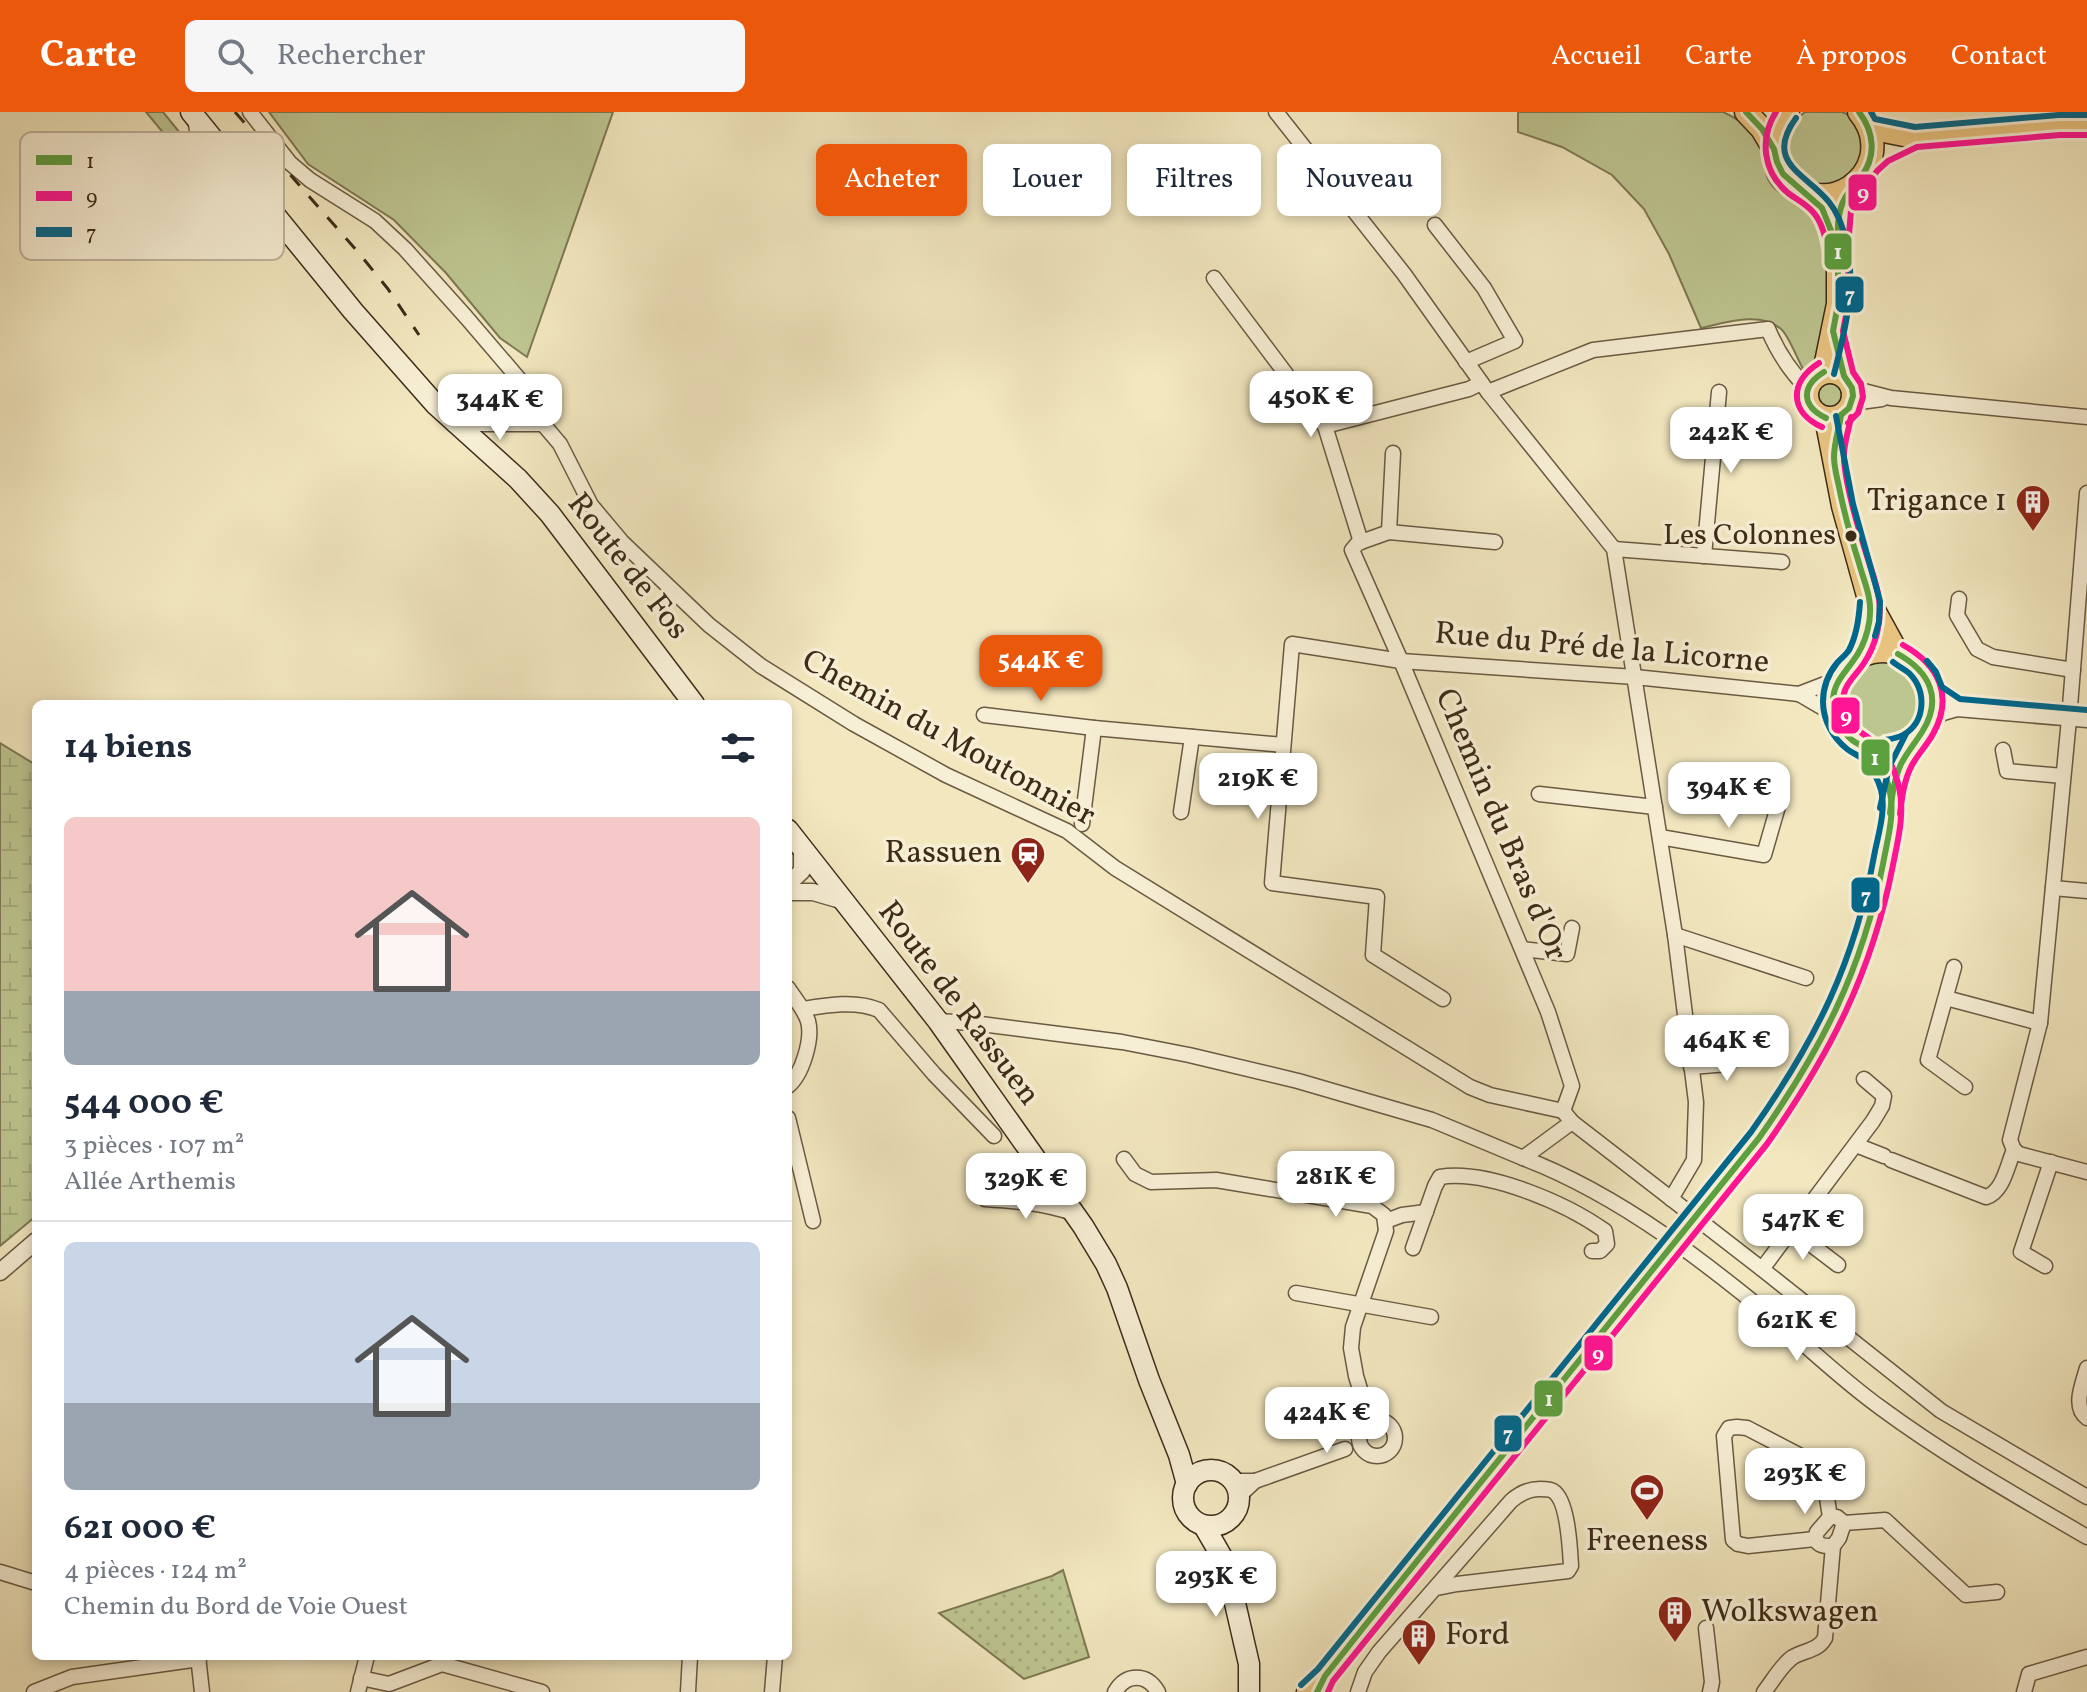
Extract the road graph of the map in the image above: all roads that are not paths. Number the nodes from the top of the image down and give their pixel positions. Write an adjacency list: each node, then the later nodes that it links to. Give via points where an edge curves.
1 (250, 112): 9 (street, Chemin du Moutonnier)
2 (1276, 112): 20 (street)
3 (1746, 112): 11 (main road)
4 (1788, 112): 11 (main road)
5 (194, 115): 8 (main road, Route de Fos)
6 (1864, 120): 10 (main road); 13 (main road, via 1872,152)
7 (2087, 125): 10 (main road)
8 (208, 132)
9 (266, 132)
10 (1914, 137): 13 (main road)
11 (1774, 149): 15 (main road, via 1783,174)
12 (284, 155): 27 (street, Chemin du Moutonnier, via 405,249 525,386)
13 (1869, 164): 14 (main road)
14 (1856, 183): 15 (main road, via 1830,194); 18 (main road, via 1841,207)
15 (1803, 190): 18 (main road, via 1822,208)
16 (284, 225): 26 (main road, Route de Fos, via 353,311)
17 (1435, 225): 20 (street, via 1484,288 1515,341)
18 (1838, 248): 24 (main road, via 1833,331)
19 (1214, 278): 28 (street, Chemin du Bras d'Or)
20 (1466, 362): 21 (street)
21 (1485, 387): 22 (street, via 1593,350 1768,329 1790,372); 28 (street); 34 (street)
22 (1807, 388): 24 (main road, via 1817,376); 24 (main road, via 1808,404 1819,416)
23 (1719, 392): 35 (street)
24 (1840, 396): 25 (street); 38 (main road, via 1834,459)
25 (2087, 417)
26 (457, 424): 27 (street); 47 (main road, Route de Fos, via 550,514)
27 (543, 424): 89 (street, Chemin du Moutonnier, via 560,444 591,505 622,542 709,625 761,666 946,775 1067,831 1115,868 1470,1087)
28 (1325, 426): 33 (street, Chemin du Bras d'Or)
29 (1393, 453): 31 (street)
30 (2087, 496): 42 (street)
31 (1389, 532): 32 (street); 33 (street)
32 (1495, 542)
33 (1356, 546): 40 (street, Chemin du Bras d'Or)
34 (1614, 549): 35 (street); 43 (street)
35 (1704, 556): 36 (street)
36 (1782, 562)
37 (1959, 599): 42 (street, via 1957,615 1977,649 1993,657)
38 (1870, 603): 39 (main road); 41 (main road)
39 (1898, 654): 41 (main road, via 1868,653); 45 (main road, via 1919,667)
40 (1401, 661): 43 (street, Rue du Pré de la Licorne); 56 (street, Rue du Pré de la Licorne, via 1292,644); 75 (street, Chemin du Bras d'Or)
41 (1854, 661): 44 (main road)
42 (2073, 670): 51 (street)
43 (1635, 677): 46 (street, Rue du Pré de la Licorne); 63 (street)
44 (1838, 679): 46 (street); 50 (main road)
45 (1931, 689): 48 (street); 54 (main road, via 1933,701)
46 (1799, 694): 50 (street)
47 (691, 700)
48 (1957, 709): 51 (street); 54 (street)
49 (984, 715): 53 (street)
50 (1835, 715): 57 (main road, via 1852,740)
51 (2069, 719): 52 (street); 59 (street)
52 (2087, 720)
53 (1094, 728): 55 (street); 65 (street)
54 (1921, 731): 57 (main road, via 1892,750); 62 (main road, via 1899,770)
55 (1192, 737): 56 (street); 64 (street)
56 (1283, 745): 80 (street, via 1272,883 1377,897 1373,955)
57 (1866, 748): 62 (main road, via 1882,769)
58 (2003, 750): 59 (street, via 2007,771)
59 (2063, 776): 69 (street)
60 (1539, 794): 63 (street)
61 (1781, 796): 66 (street, via 1764,855)
62 (1892, 797): 144 (main road, bridge, via 1874,908 1852,978 1835,1019 1790,1096)
63 (1655, 807): 66 (street)
64 (1181, 812)
65 (1082, 824)
66 (1660, 837): 74 (street)
67 (796, 841): 68 (street, via 802,871); 72 (main road, Route de Rassuen)
68 (792, 880)
69 (2053, 888): 70 (street); 83 (street)
70 (2087, 891)
71 (792, 892): 72 (street)
72 (844, 901): 82 (main road, Route de Rassuen)
73 (1572, 928): 75 (street, via 1567,954)
74 (1675, 935): 77 (street); 85 (street)
75 (1522, 949): 89 (street, Chemin du Bras d'Or, via 1572,1086)
76 (1954, 967): 79 (street)
77 (1806, 978)
78 (792, 994): 81 (street)
79 (1946, 998): 83 (street); 88 (street, via 1928,1060)
80 (1443, 999)
81 (803, 1009): 87 (street, via 809,1031 802,1066); 91 (street, via 845,1004 879,1010)
82 (938, 1021): 94 (street, via 1107,1040 1202,1058 1432,1120); 101 (main road, Route de Rassuen)
83 (2040, 1023): 93 (street, via 2010,1140)
84 (1742, 1050): 85 (street, via 1728,1064)
85 (1691, 1067): 99 (street, via 1694,1160)
86 (1864, 1079): 92 (street, via 1884,1096)
87 (792, 1083)
88 (1965, 1087)
89 (1568, 1116): 94 (street); 99 (street)
90 (792, 1134): 102 (street)
91 (994, 1136)
92 (1856, 1145): 93 (street, via 1986,1197 1997,1192); 104 (street)
93 (2014, 1150): 96 (street)
94 (1523, 1158): 128 (street, via 1610,1200 1694,1256 1880,1408)
95 (1124, 1159): 103 (street, via 1135,1174 1151,1182 1216,1180 1372,1206)
96 (2051, 1162): 97 (street); 109 (street, via 2021,1252)
97 (2087, 1172)
98 (985, 1199): 101 (street)
99 (1671, 1199): 110 (street)
100 (1426, 1212): 103 (street); 106 (street); 107 (street, via 1440,1177 1500,1183 1555,1202 1605,1231 1607,1244)
101 (1073, 1213): 117 (main road, Route de Rassuen, via 1117,1288)
102 (813, 1221)
103 (1386, 1221): 113 (street)
104 (1792, 1230): 108 (street); 110 (street)
105 (32, 1244): 111 (street)
106 (1413, 1248)
107 (1592, 1251)
108 (1838, 1265)
109 (2045, 1266)
110 (1762, 1269): 123 (street, via 1941,1411)
111 (0, 1272)
112 (1296, 1293): 113 (street)
113 (1361, 1306): 114 (street); 118 (street, via 1351,1348)
114 (1431, 1317)
115 (2087, 1368): 116 (street, via 2080,1410)
116 (2087, 1418)
117 (1166, 1422): 120 (main road, Route de Rassuen); 121 (main road, Route de Rassuen)
118 (1370, 1422): 119 (street, via 1363,1427); 119 (street, via 1388,1424 1395,1442 1380,1456)
119 (1361, 1444): 122 (street)
120 (1210, 1470): 121 (main road); 122 (main road, via 1223,1473)
121 (1187, 1484): 127 (main road, via 1185,1510)
122 (1236, 1488): 125 (main road, via 1237,1508)
123 (2087, 1497)
124 (1830, 1517): 126 (street); 129 (street); 129 (street, via 1822,1467 1747,1428 1729,1428 1724,1436 1733,1540 1748,1546)
125 (1229, 1520): 127 (main road); 131 (main road)
126 (1844, 1523): 130 (street); 135 (street, via 1885,1520 1966,1595)
127 (1204, 1526): 131 (main road)
128 (2087, 1537)
129 (1815, 1539): 130 (street)
130 (1833, 1546): 158 (street, via 1822,1645 1791,1658)
131 (1226, 1564): 143 (main road)
132 (0, 1572): 133 (street)
133 (32, 1582)
134 (1437, 1588): 134 (street, via 1568,1571 1566,1520 1555,1492 1537,1488 1520,1493); 156 (street, via 1379,1652)
135 (1997, 1592)
136 (1706, 1628): 157 (street)
137 (2087, 1657): 159 (street, via 2029,1674)
138 (180, 1660): 146 (street, via 72,1677)
139 (199, 1660): 147 (street)
140 (366, 1660): 145 (street)
141 (690, 1660): 149 (street)
142 (775, 1660): 150 (street)
143 (1249, 1664): 153 (main road); 154 (main road)
144 (1321, 1684): 155 (main road)
145 (360, 1685): 148 (street, via 389,1684 442,1664)
146 (34, 1692)
147 (202, 1692)
148 (542, 1692)
149 (688, 1692)
150 (772, 1692)
151 (1115, 1692): 152 (street, via 1137,1677 1150,1681)
152 (1158, 1692)
153 (1249, 1692)
154 (1263, 1692)
155 (1308, 1692)
156 (1358, 1692)
157 (1710, 1692)
158 (1764, 1692)
159 (2024, 1692)

